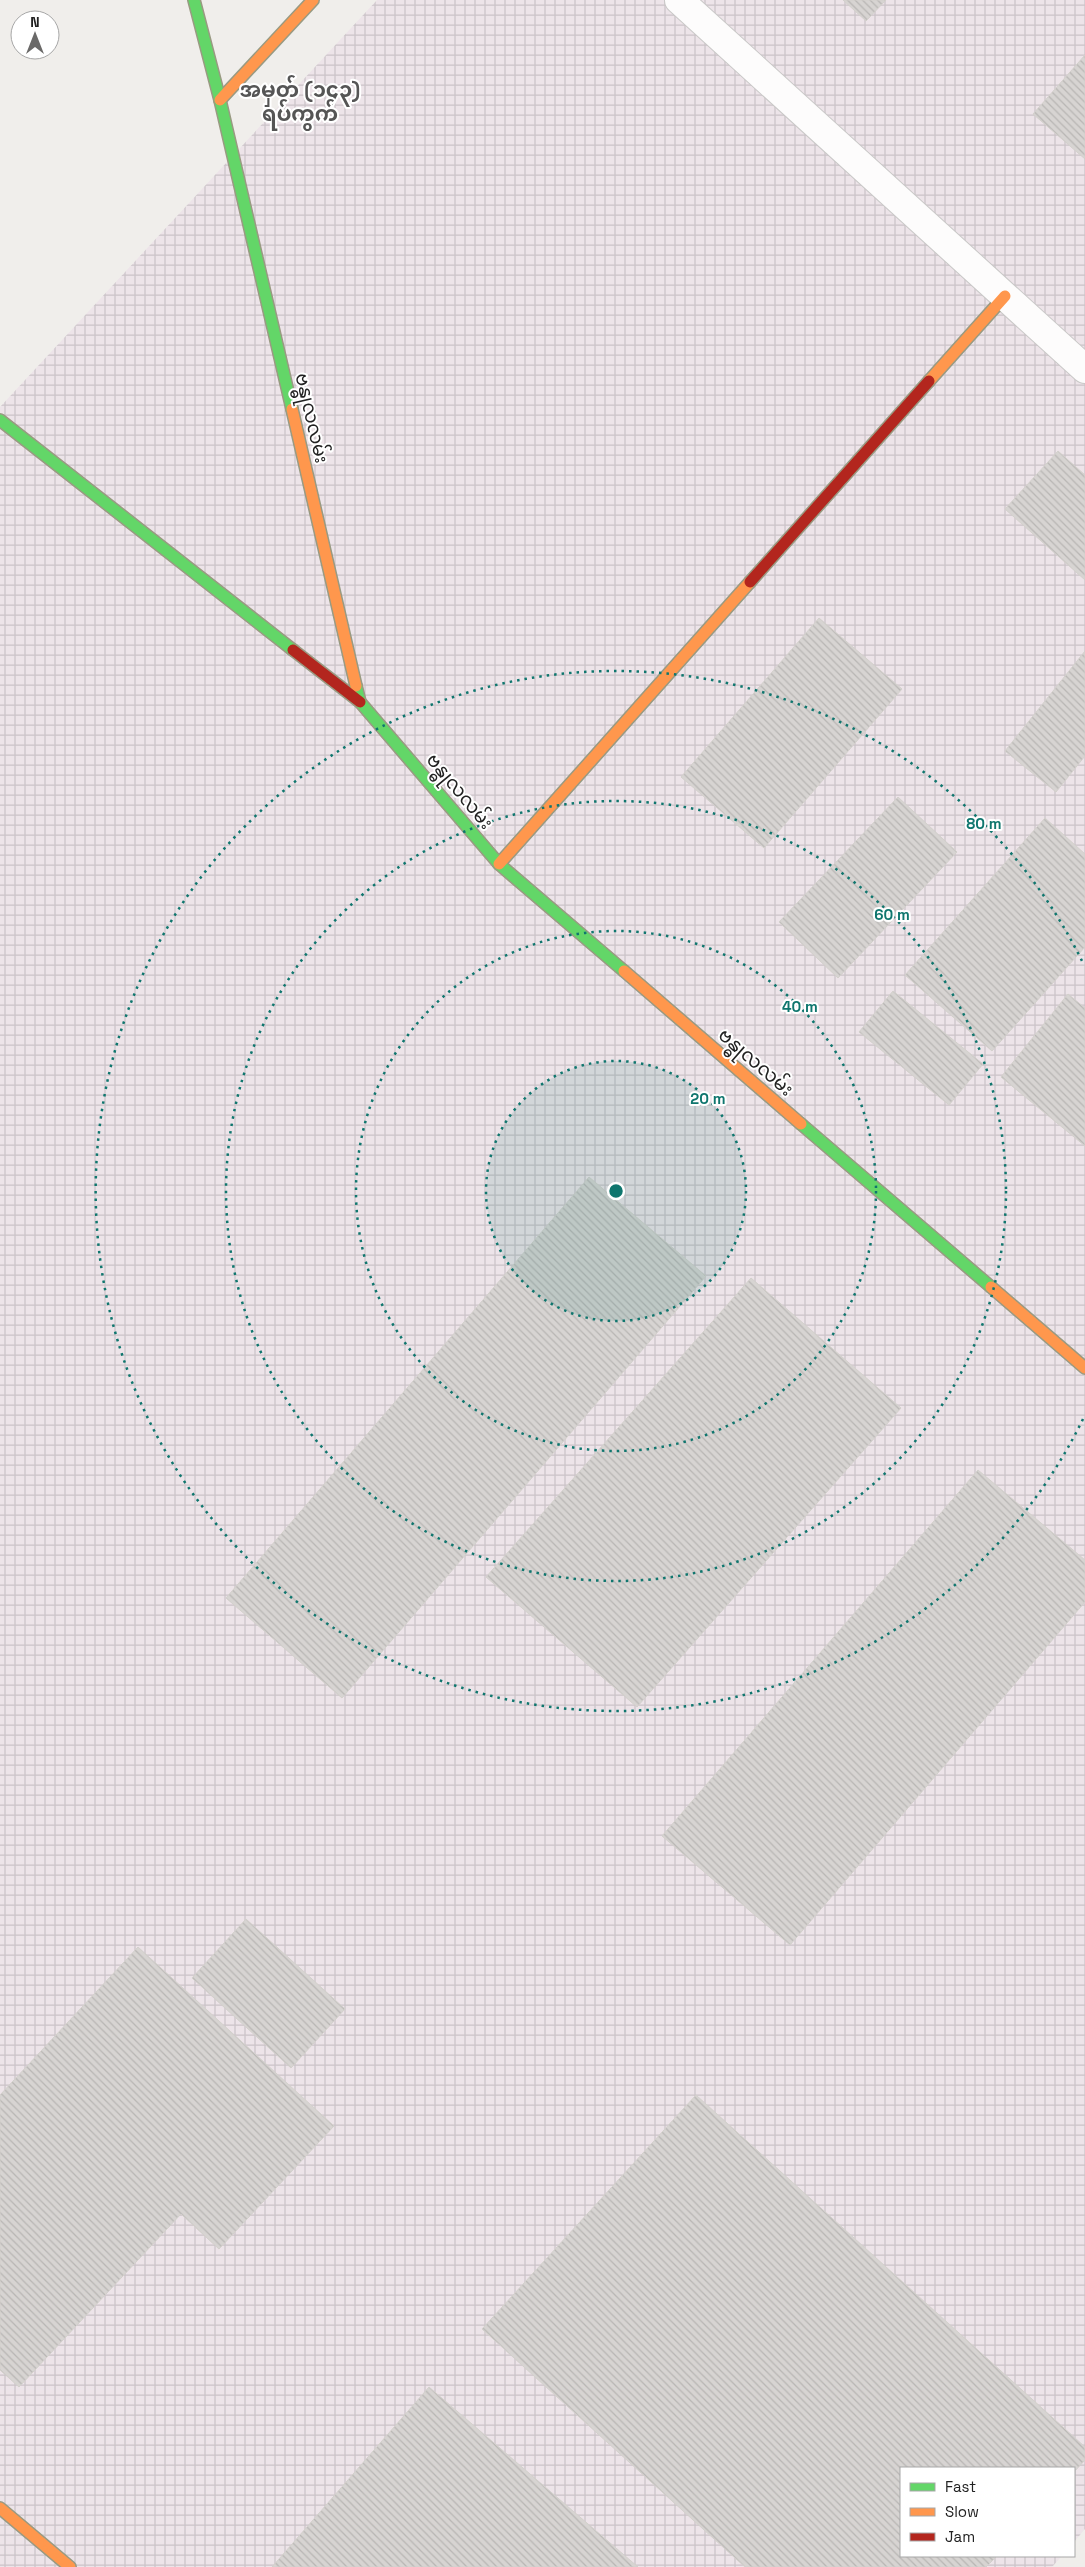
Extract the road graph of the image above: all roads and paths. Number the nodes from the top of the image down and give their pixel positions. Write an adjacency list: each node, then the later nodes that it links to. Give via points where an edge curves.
1 (194, 0): 4 (street, ဗန္ဓုလလမ်း)
2 (313, 0): 4 (street)
3 (678, 0): 5 (street)
4 (220, 100): 8 (street, ဗန္ဓုလလမ်း)
5 (1005, 296): 6 (street); 9 (street)
6 (1085, 369)
7 (3, 430): 8 (street)
8 (360, 702): 9 (street, ဗန္ဓုလလမ်း)
9 (499, 864): 10 (street, ဗန္ဓုလလမ်း)
10 (1085, 1368)
11 (0, 2508): 12 (street)
12 (70, 2567)

